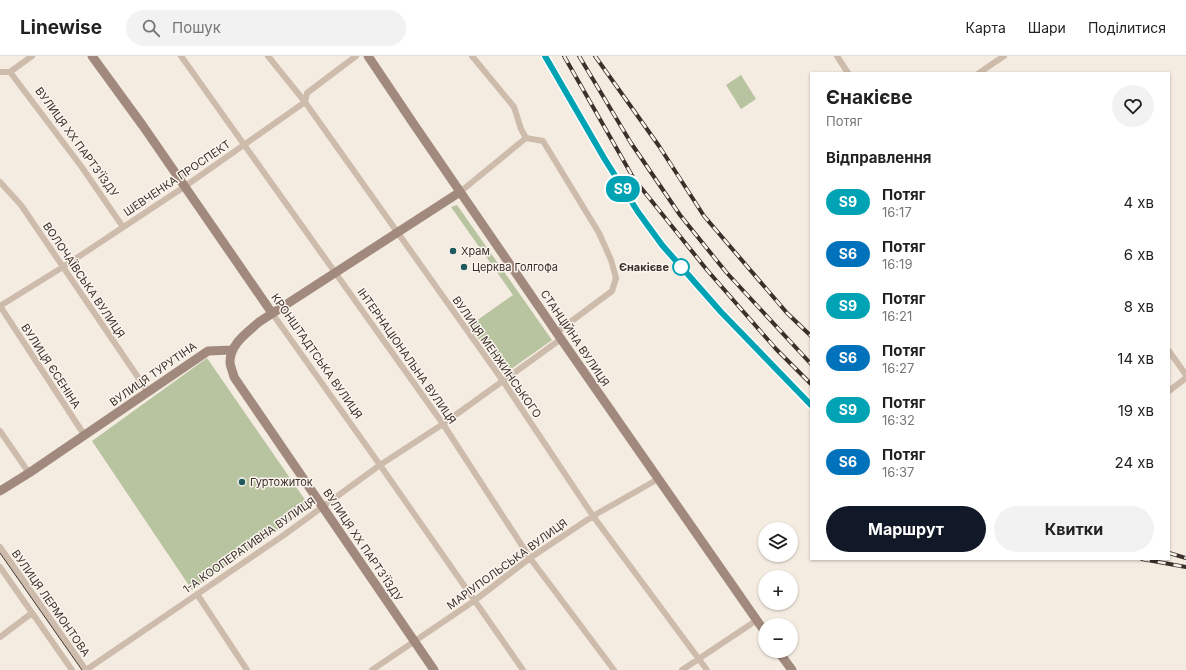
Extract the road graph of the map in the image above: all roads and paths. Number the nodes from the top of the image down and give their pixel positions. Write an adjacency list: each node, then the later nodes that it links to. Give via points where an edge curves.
1 (32, 56): 11 (street)
2 (92, 56): 18 (street, КРОНШТАДТСЬКА ВУЛИЦЯ)
3 (181, 56): 16 (street, ІНТЕРНАЦІОНАЛЬНА ВУЛИЦЯ)
4 (268, 56): 14 (street, ВУЛИЦЯ МЕНЖИНСЬКОГО)
5 (356, 56): 14 (street, ШЕВЧЕНКА ПРОСПЕКТ, via 307,93)
6 (368, 56): 19 (street, СТАНЦІЙНА ВУЛИЦЯ)
7 (472, 56): 15 (street, via 514,107)
8 (837, 56): 12 (street)
9 (1004, 56): 13 (street)
10 (0, 72): 11 (street)
11 (10, 72): 20 (street, ВУЛИЦЯ XX ПАРТЗ'ЇЗДУ)
12 (847, 72)
13 (980, 72)
14 (304, 102): 16 (street, ШЕВЧЕНКА ПРОСПЕКТ); 21 (street, ВУЛИЦЯ МЕНЖИНСЬКОГО)
15 (526, 138): 19 (street); 26 (street, 1-А КООПЕРАТИВНА ВУЛИЦЯ, via 543,141 599,233 616,278 612,291)
16 (245, 144): 18 (street, ШЕВЧЕНКА ПРОСПЕКТ); 23 (street, ІНТЕРНАЦІОНАЛЬНА ВУЛИЦЯ)
17 (0, 182): 22 (street, ВОЛОЧАЇВСЬКА ВУЛИЦЯ, via 20,205)
18 (184, 187): 20 (street, ШЕВЧЕНКА ПРОСПЕКТ); 25 (street, КРОНШТАДТСЬКА ВУЛИЦЯ)
19 (460, 192): 21 (street); 26 (street, СТАНЦІЙНА ВУЛИЦЯ)
20 (123, 227): 22 (street, ШЕВЧЕНКА ПРОСПЕКТ)
21 (397, 233): 23 (street); 31 (street, ВУЛИЦЯ МЕНЖИНСЬКОГО)
22 (63, 267): 24 (street, ШЕВЧЕНКА ПРОСПЕКТ); 33 (street, ВОЛОЧАЇВСЬКА ВУЛИЦЯ)
23 (336, 272): 25 (street); 34 (street, ІНТЕРНАЦІОНАЛЬНА ВУЛИЦЯ)
24 (0, 306): 36 (street, ВУЛИЦЯ ЄСЕНІНА)
25 (272, 313): 27 (street, via 239,340); 37 (street, КРОНШТАДТСЬКА ВУЛИЦЯ)
26 (559, 336): 31 (street, 1-А КООПЕРАТИВНА ВУЛИЦЯ); 39 (street, СТАНЦІЙНА ВУЛИЦЯ)
27 (232, 350): 33 (street, ВУЛИЦЯ ТУРУТІНА, via 208,351); 41 (street, ВУЛИЦЯ XX ПАРТЗ'ЇЗДУ, via 230,362 234,377)
28 (1170, 353): 29 (street)
29 (1186, 374)
30 (1186, 378): 32 (street)
31 (502, 381): 34 (street, 1-А КООПЕРАТИВНА ВУЛИЦЯ); 42 (street, ВУЛИЦЯ МЕНЖИНСЬКОГО)
32 (1170, 390)
33 (148, 392): 36 (street, ВУЛИЦЯ ТУРУТІНА)
34 (443, 424): 37 (street, 1-А КООПЕРАТИВНА ВУЛИЦЯ); 44 (street, ІНТЕРНАЦІОНАЛЬНА ВУЛИЦЯ)
35 (0, 431): 38 (street)
36 (85, 436): 38 (street, ВУЛИЦЯ ТУРУТІНА)
37 (380, 465): 41 (street, 1-А КООПЕРАТИВНА ВУЛИЦЯ); 47 (street, КРОНШТАДТСЬКА ВУЛИЦЯ)
38 (29, 473): 40 (street, ВУЛИЦЯ ТУРУТІНА)
39 (658, 479): 42 (street, МАРІУПОЛЬСЬКА ВУЛИЦЯ); 49 (street, СТАНЦІЙНА ВУЛИЦЯ)
40 (0, 491)
41 (321, 507): 46 (street, 1-А КООПЕРАТИВНА ВУЛИЦЯ); 51 (street, ВУЛИЦЯ XX ПАРТЗ'ЇЗДУ)
42 (593, 516): 44 (street, МАРІУПОЛЬСЬКА ВУЛИЦЯ); 53 (street, ВУЛИЦЯ МЕНЖИНСЬКОГО)
43 (0, 547): 55 (street, ВУЛИЦЯ ЛЕРМОНТОВА)
44 (530, 558): 47 (street, МАРІУПОЛЬСЬКА ВУЛИЦЯ); 60 (street, ІНТЕРНАЦІОНАЛЬНА ВУЛИЦЯ)
45 (0, 567): 48 (street, ВУЛИЦЯ ЛЕРМОНТОВА)
46 (197, 594): 55 (street, 1-А КООПЕРАТИВНА ВУЛИЦЯ); 56 (street)
47 (474, 601): 51 (street, МАРІУПОЛЬСЬКА ВУЛИЦЯ); 59 (street, КРОНШТАДТСЬКА ВУЛИЦЯ)
48 (32, 613): 50 (street); 54 (street, ВУЛИЦЯ ЛЕРМОНТОВА)
49 (757, 620): 53 (street)
50 (0, 637)
51 (414, 642): 57 (street, МАРІУПОЛЬСЬКА ВУЛИЦЯ); 58 (street, ВУЛИЦЯ XX ПАРТЗ'ЇЗДУ)
52 (783, 658): 63 (street)
53 (699, 659): 61 (street); 62 (street, ВУЛИЦЯ МЕНЖИНСЬКОГО)
54 (72, 670)
55 (86, 670)
56 (247, 670)
57 (372, 670)
58 (434, 670)
59 (523, 670)
60 (614, 670)
61 (682, 670)
62 (707, 670)
63 (792, 670)

